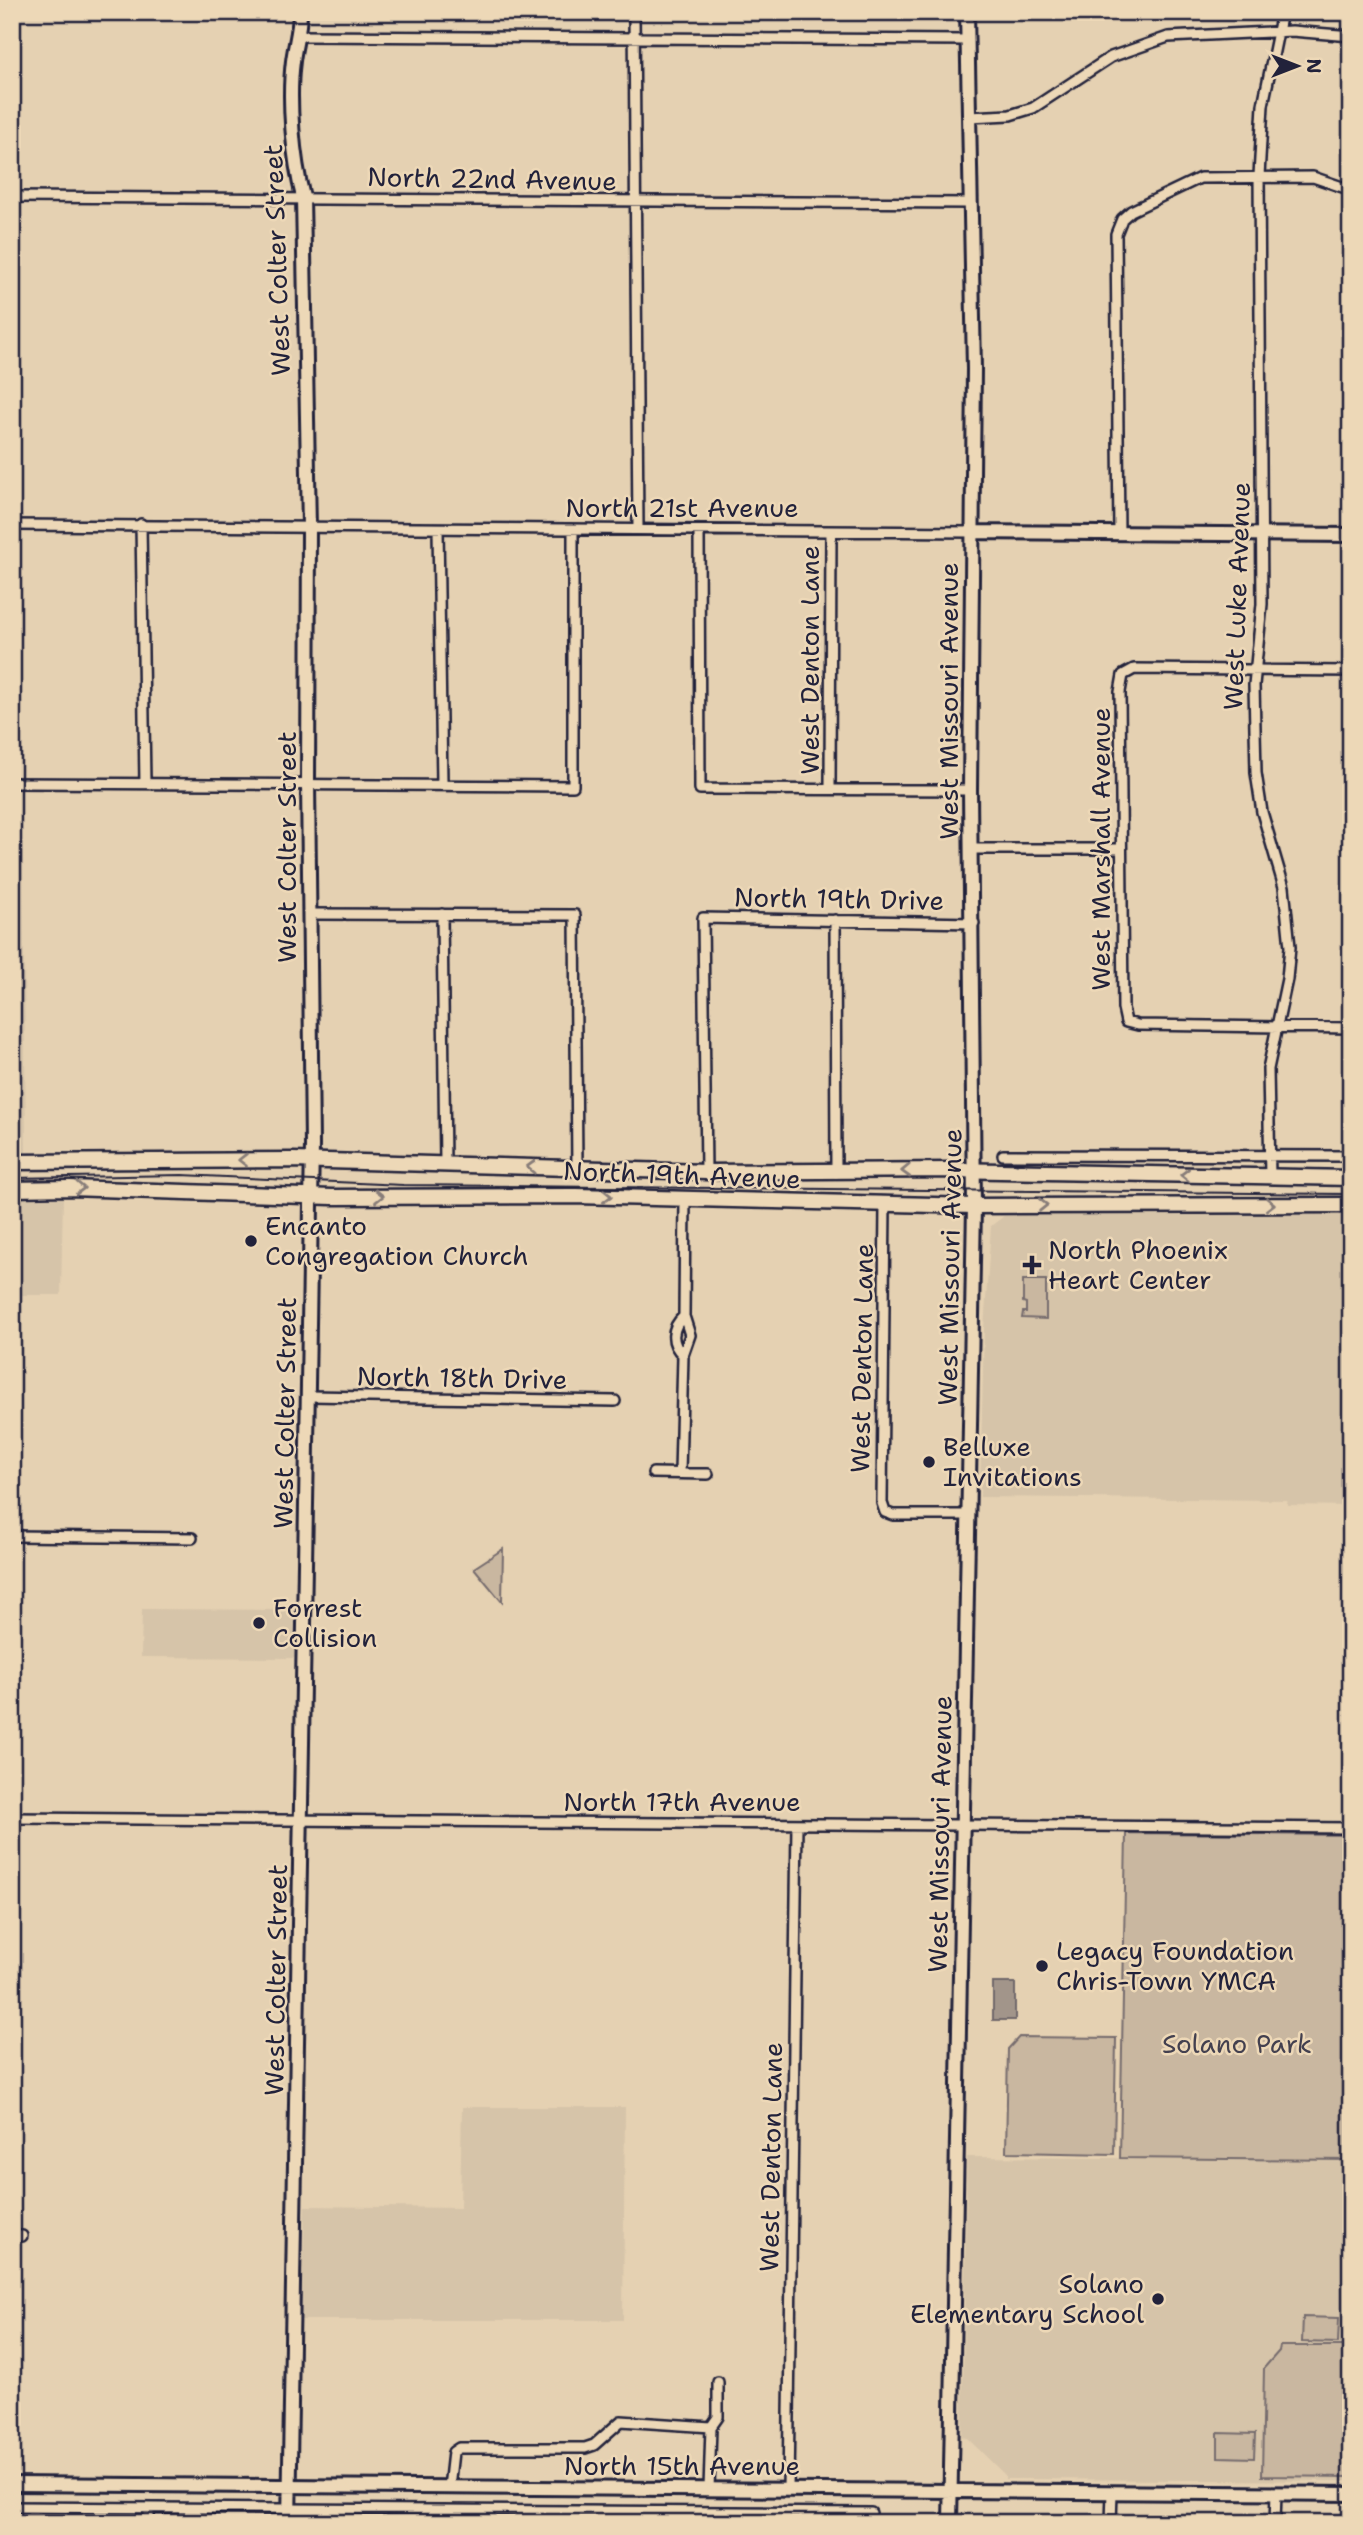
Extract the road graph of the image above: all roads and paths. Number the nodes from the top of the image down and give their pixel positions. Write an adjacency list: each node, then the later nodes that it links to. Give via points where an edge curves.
1 (300, 12): 6 (street, West Colter Street)
2 (635, 12): 8 (street)
3 (967, 12): 9 (street, West Missouri Avenue)
4 (1282, 12): 5 (street, West Luke Avenue)
5 (1277, 32): 7 (street); 10 (street, via 1168,37 1136,46 1088,70 1033,108 1010,115); 11 (street, West Luke Avenue, via 1263,105)
6 (300, 36): 8 (street); 14 (street, West Colter Street, via 293,60 293,86 295,166)
7 (1351, 36)
8 (635, 38): 9 (street); 15 (street)
9 (967, 40): 10 (street, West Missouri Avenue)
10 (969, 117): 16 (street, West Missouri Avenue)
11 (1259, 176): 12 (street, via 1313,177); 26 (street, via 1200,178 1131,211 1116,234); 27 (street, West Luke Avenue)
12 (1351, 190)
13 (12, 197): 14 (street, North 22nd Avenue)
14 (303, 197): 15 (street, North 22nd Avenue); 19 (street, West Colter Street)
15 (634, 202): 16 (street, North 22nd Avenue); 21 (street)
16 (971, 203): 25 (street, West Missouri Avenue)
17 (141, 524): 18 (street, North 21st Avenue); 19 (street, North 21st Avenue); 33 (street)
18 (12, 525)
19 (309, 528): 20 (street, North 21st Avenue); 31 (street, West Colter Street)
20 (438, 529): 22 (street, North 21st Avenue); 34 (street)
21 (638, 529): 22 (street, North 21st Avenue); 23 (street, North 21st Avenue)
22 (573, 531): 34 (street, via 573,786)
23 (699, 531): 24 (street, North 21st Avenue); 35 (street, via 701,789)
24 (831, 532): 25 (street, North 21st Avenue); 35 (street, West Denton Lane)
25 (972, 532): 26 (street, North 21st Avenue); 36 (street, West Missouri Avenue)
26 (1119, 534): 27 (street, North 21st Avenue)
27 (1262, 535): 28 (street, North 21st Avenue); 29 (street, West Luke Avenue, via 1262,621)
28 (1351, 535)
29 (1256, 669): 30 (street); 38 (street, West Marshall Avenue, via 1134,669 1123,675); 43 (street, West Luke Avenue, via 1255,773 1290,923 1287,979)
30 (1351, 671)
31 (308, 782): 33 (street); 34 (street); 39 (street, West Colter Street)
32 (12, 783): 33 (street)
33 (145, 783)
34 (442, 783)
35 (830, 788): 36 (street)
36 (970, 790): 37 (street, West Missouri Avenue)
37 (972, 849): 38 (street); 42 (street, West Missouri Avenue)
38 (1121, 849): 43 (street, West Marshall Avenue, via 1126,1022)
39 (310, 914): 40 (street); 48 (street, West Colter Street)
40 (442, 914): 50 (street); 51 (street, via 575,915)
41 (835, 920): 42 (street, North 19th Drive); 53 (street, North 19th Drive, via 703,918); 54 (street)
42 (974, 923): 52 (street, West Missouri Avenue)
43 (1276, 1027): 44 (street); 46 (street, West Luke Avenue, via 1268,1069)
44 (1351, 1028)
45 (1003, 1155): 46 (street)
46 (1269, 1156): 47 (street); 55 (street, West Luke Avenue)
47 (1351, 1157)
48 (312, 1161): 49 (main road, North 19th Avenue, one-way to 49); 50 (main road, North 19th Avenue); 58 (street, West Colter Street)
49 (12, 1162)
50 (445, 1164): 51 (main road, North 19th Avenue, one-way to 50)
51 (577, 1169): 53 (main road, North 19th Avenue)
52 (974, 1170): 54 (main road, North 19th Avenue, one-way to 54); 55 (main road, North 19th Avenue, one-way to 52); 62 (street, West Missouri Avenue)
53 (706, 1172): 54 (main road, North 19th Avenue)
54 (836, 1173)
55 (1270, 1177): 56 (main road, North 19th Avenue)
56 (1351, 1178)
57 (12, 1189): 58 (main road, North 19th Avenue, one-way to 58)
58 (311, 1196): 59 (main road, North 19th Avenue, one-way to 59); 65 (street, West Colter Street)
59 (685, 1198): 60 (main road, North 19th Avenue); 63 (street)
60 (885, 1205): 62 (main road, North 19th Avenue); 70 (street, West Denton Lane, via 882,1503 885,1512 893,1515)
61 (1351, 1205): 62 (main road, North 19th Avenue, one-way to 61)
62 (974, 1206): 70 (street, West Missouri Avenue)
63 (684, 1316): 64 (street, via 690,1335); 64 (street, via 673,1338)
64 (683, 1355): 68 (street)
65 (309, 1396): 66 (street, North 18th Drive); 74 (street, West Colter Street)
66 (615, 1401)
67 (653, 1473): 68 (street)
68 (680, 1473): 69 (street)
69 (708, 1474)
70 (969, 1515): 75 (street, West Missouri Avenue)
71 (12, 1536): 72 (street)
72 (192, 1538)
73 (12, 1818): 74 (street, North 17th Avenue)
74 (301, 1821): 76 (street, North 17th Avenue); 81 (street, West Colter Street)
75 (962, 1824): 76 (street, North 17th Avenue); 77 (street, North 17th Avenue); 85 (street, West Missouri Avenue)
76 (797, 1825): 84 (street, West Denton Lane)
77 (1351, 1828)
78 (718, 2382): 79 (street, via 718,2417)
79 (711, 2427): 82 (street, via 621,2421 585,2448 459,2448 453,2452); 83 (street)
80 (12, 2484): 81 (street, North 15th Avenue)
81 (289, 2487): 82 (street, North 15th Avenue); 91 (street, West Colter Street)
82 (449, 2488): 83 (street, North 15th Avenue)
83 (709, 2489): 84 (street, North 15th Avenue)
84 (788, 2490): 85 (street, North 15th Avenue)
85 (950, 2491): 86 (street, North 15th Avenue); 101 (street, West Missouri Avenue)
86 (1112, 2493): 87 (street, North 15th Avenue); 102 (street)
87 (1276, 2493): 88 (street, North 15th Avenue); 103 (street)
88 (1351, 2494)
89 (12, 2507): 90 (street, North 15th Avenue)
90 (149, 2508): 91 (street, North 15th Avenue); 97 (street)
91 (289, 2508): 92 (street, North 15th Avenue); 98 (street, West Colter Street)
92 (454, 2510): 93 (street, North 15th Avenue); 96 (street)
93 (619, 2511): 94 (street, North 15th Avenue); 99 (street)
94 (783, 2512): 95 (street, North 15th Avenue); 100 (street)
95 (872, 2512)
96 (454, 2521)
97 (149, 2523)
98 (289, 2523)
99 (619, 2523)
100 (784, 2523)
101 (950, 2523)
102 (1111, 2523)
103 (1275, 2523)

